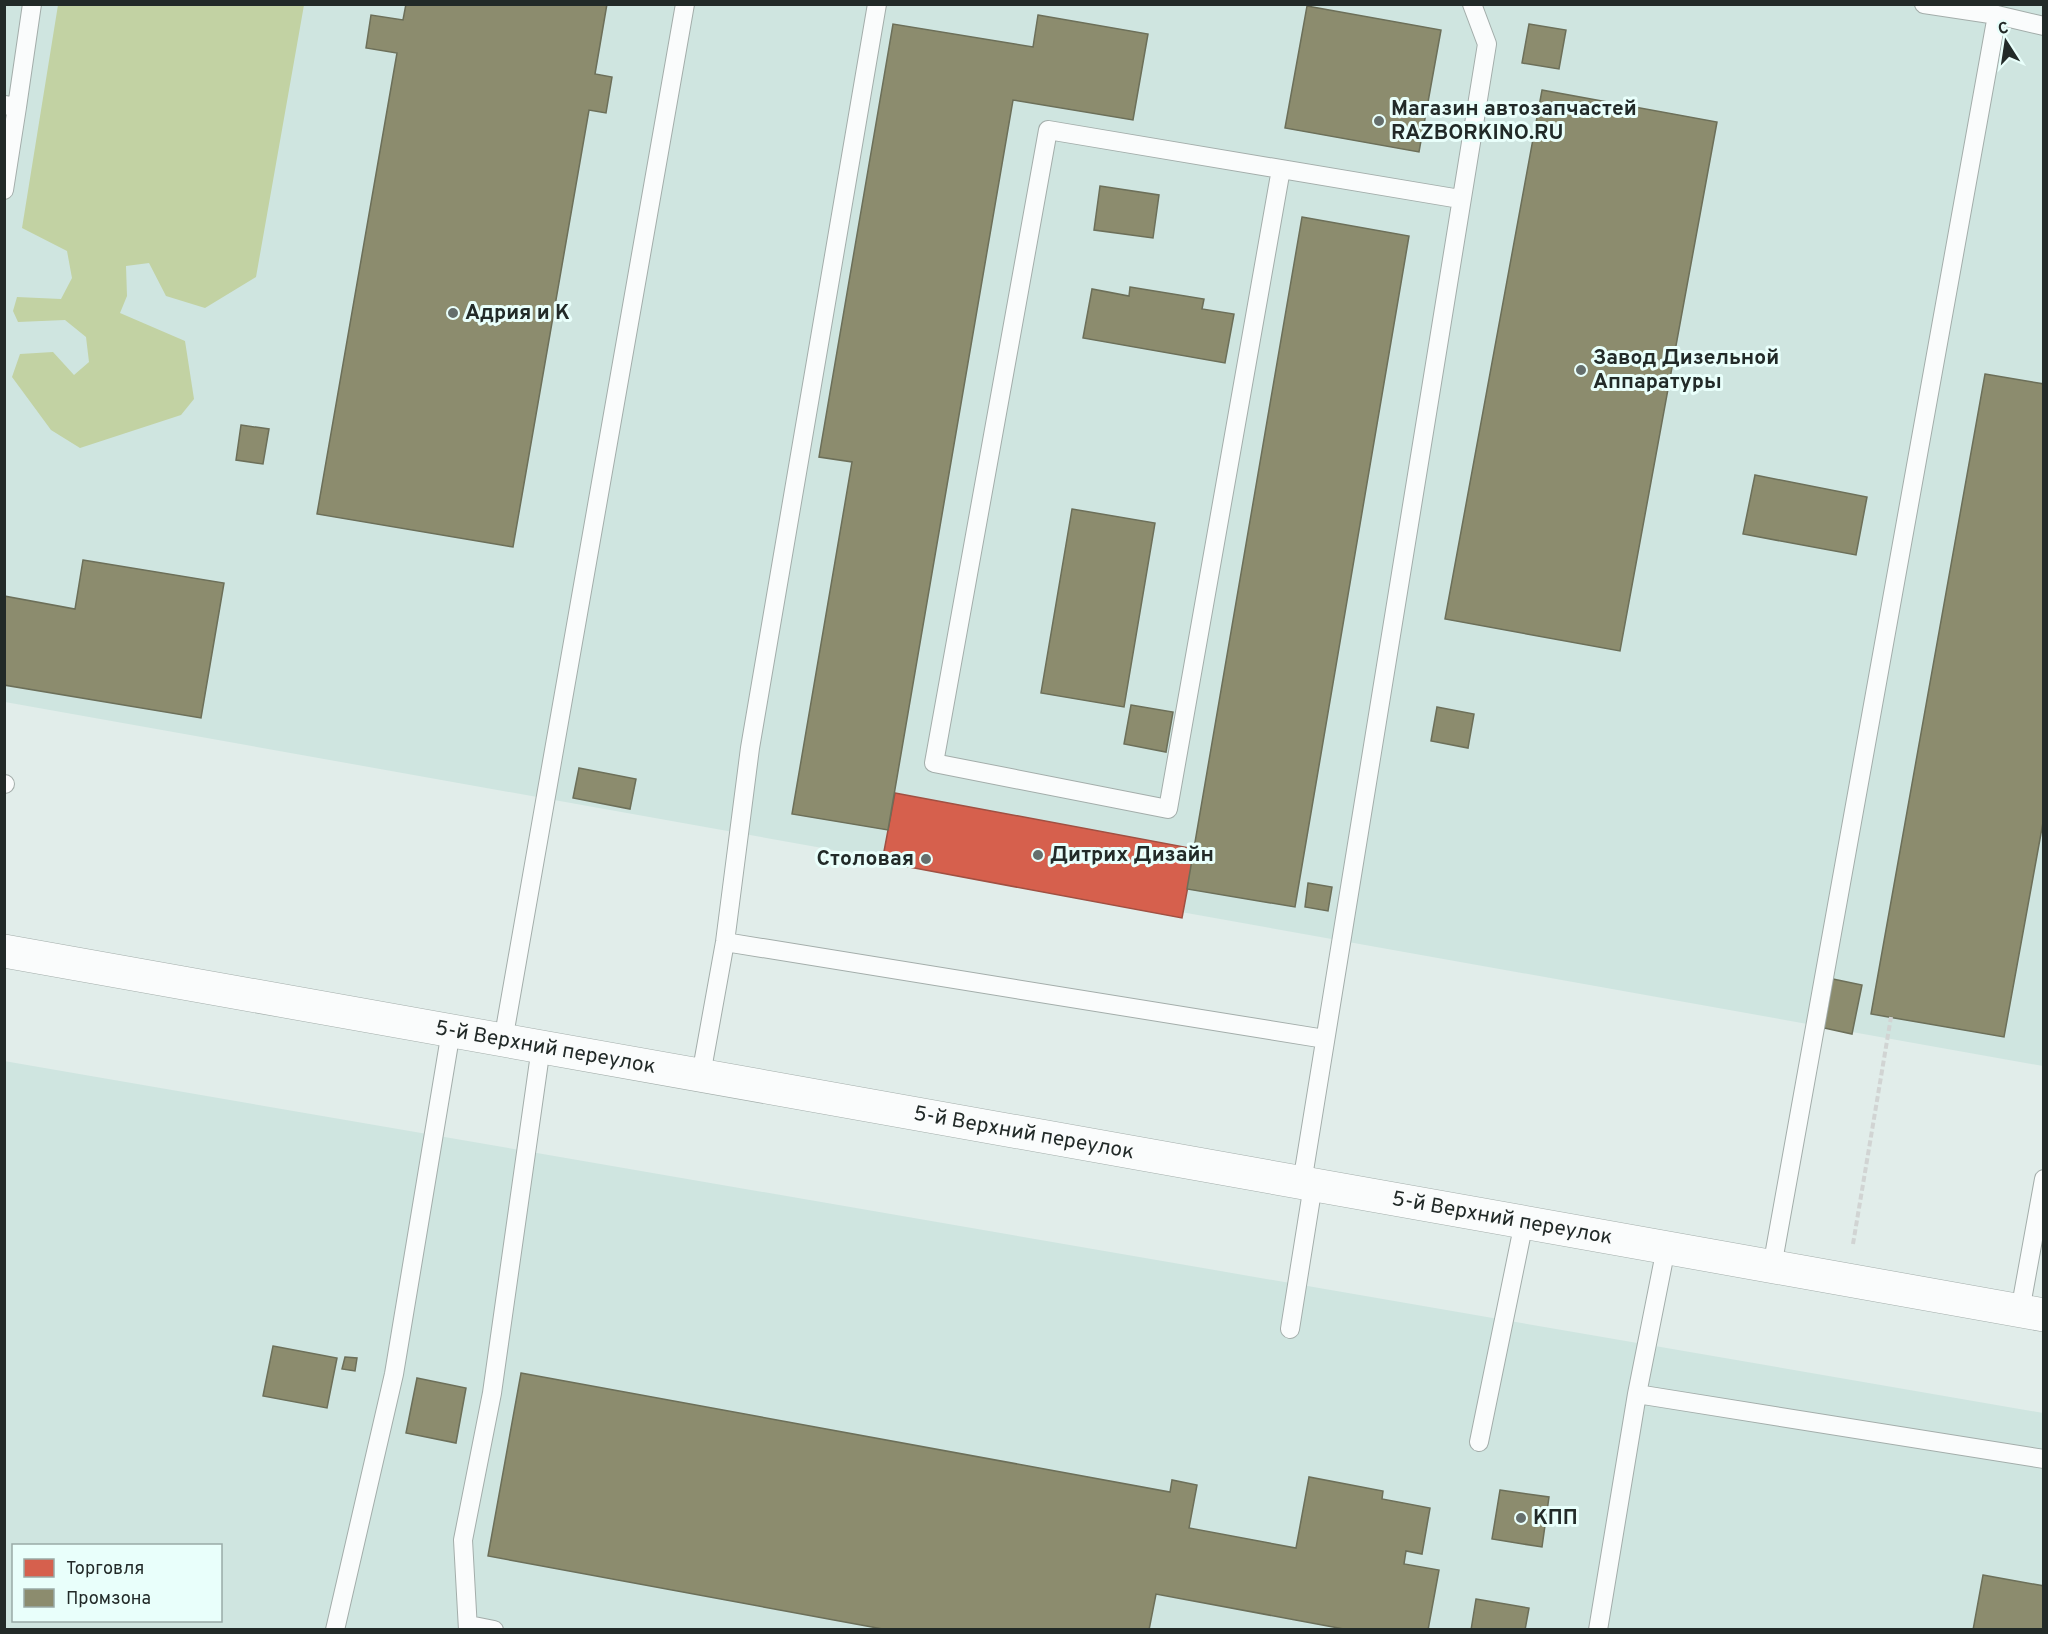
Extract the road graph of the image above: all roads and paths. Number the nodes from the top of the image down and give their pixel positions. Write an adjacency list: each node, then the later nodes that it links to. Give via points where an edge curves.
1 (32, 4): 8 (lane)
2 (685, 4): 17 (lane)
3 (877, 4): 12 (lane, via 750,748)
4 (1472, 4): 11 (lane, via 1487,44)
5 (1924, 4): 6 (lane)
6 (1997, 15): 7 (lane); 24 (lane)
7 (2043, 26)
8 (11, 106): 10 (lane)
9 (1281, 169): 9 (lane, via 1168,809 934,763 1048,130); 11 (lane)
10 (4, 190)
11 (1460, 200): 16 (lane)
12 (725, 942): 16 (lane); 19 (lane)
13 (4, 951): 15 (street, 5-й Верхний переулок)
14 (1891, 1017): 25 (path)
15 (451, 1031): 17 (street, 5-й Верхний переулок); 32 (lane, via 394,1374)
16 (1325, 1039): 21 (lane)
17 (503, 1041): 18 (street, 5-й Верхний переулок)
18 (541, 1047): 19 (street, 5-й Верхний переулок); 31 (lane, via 492,1393 463,1540)
19 (701, 1075): 21 (street, 5-й Верхний переулок)
20 (2043, 1179): 26 (lane)
21 (1307, 1184): 22 (street, 5-й Верхний переулок); 27 (lane)
22 (1524, 1222): 23 (street, 5-й Верхний переулок); 29 (lane)
23 (1666, 1248): 24 (street, 5-й Верхний переулок); 28 (lane)
24 (1772, 1267): 25 (street, 5-й Верхний переулок)
25 (1847, 1280): 26 (street, 5-й Верхний переулок)
26 (2032, 1313)
27 (1290, 1329)
28 (1637, 1394): 30 (lane); 34 (lane)
29 (1479, 1442)
30 (2043, 1459)
31 (469, 1627): 33 (lane)
32 (335, 1629)
33 (494, 1629)
34 (1598, 1629)

